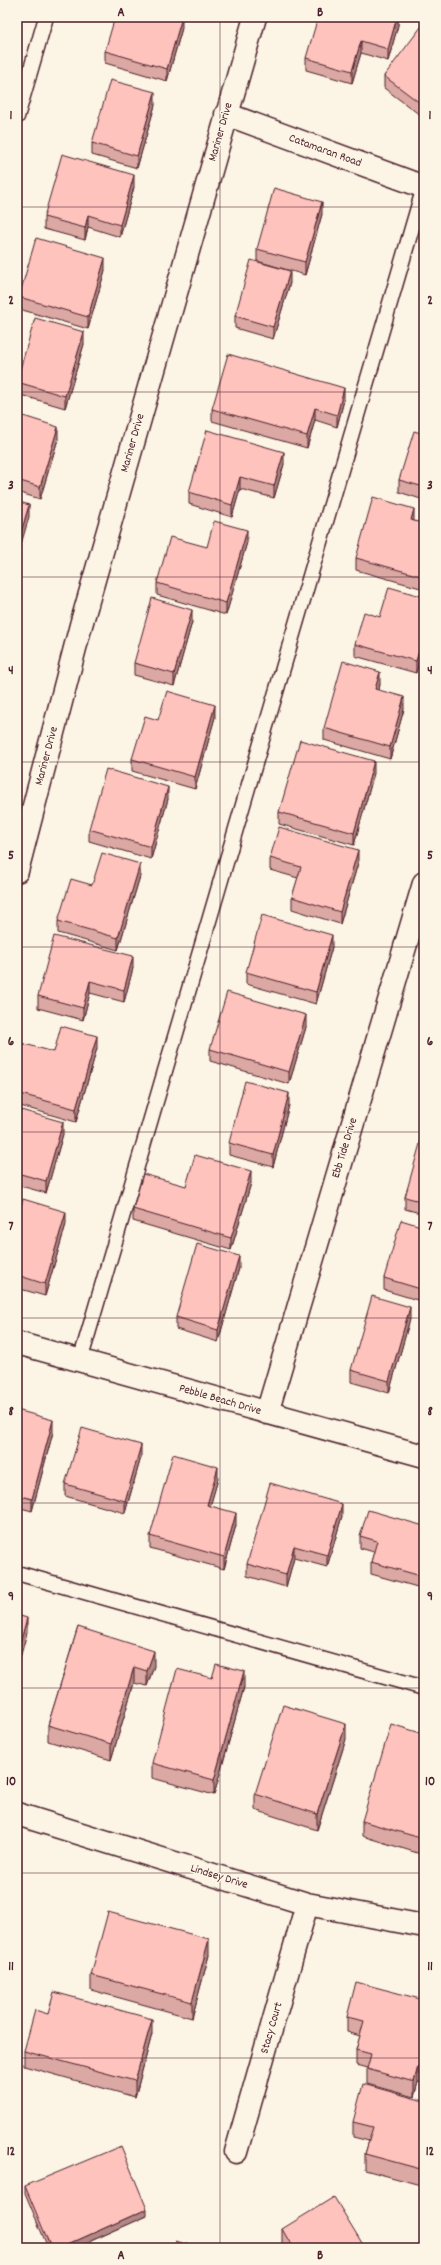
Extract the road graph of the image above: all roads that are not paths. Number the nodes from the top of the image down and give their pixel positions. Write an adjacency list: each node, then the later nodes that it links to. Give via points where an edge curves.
1 (46, 17): 4 (lane)
2 (255, 17): 3 (street, Mariner Drive)
3 (226, 114): 5 (street, Catamaran Road); 6 (street, Mariner Drive, via 81,625)
4 (17, 117)
5 (424, 187): 9 (lane)
6 (17, 871)
7 (424, 883): 10 (street, Ebb Tide Drive)
8 (17, 1343): 9 (street, Pebble Beach Drive)
9 (80, 1361): 10 (street, Pebble Beach Drive)
10 (267, 1413): 11 (street, Pebble Beach Drive)
11 (424, 1456)
12 (17, 1573): 13 (lane)
13 (424, 1688)
14 (17, 1814): 15 (street, Lindsey Drive)
15 (307, 1904): 16 (street, Lindsey Drive); 17 (street, Stacy Court)
16 (424, 1926)
17 (236, 2152)

